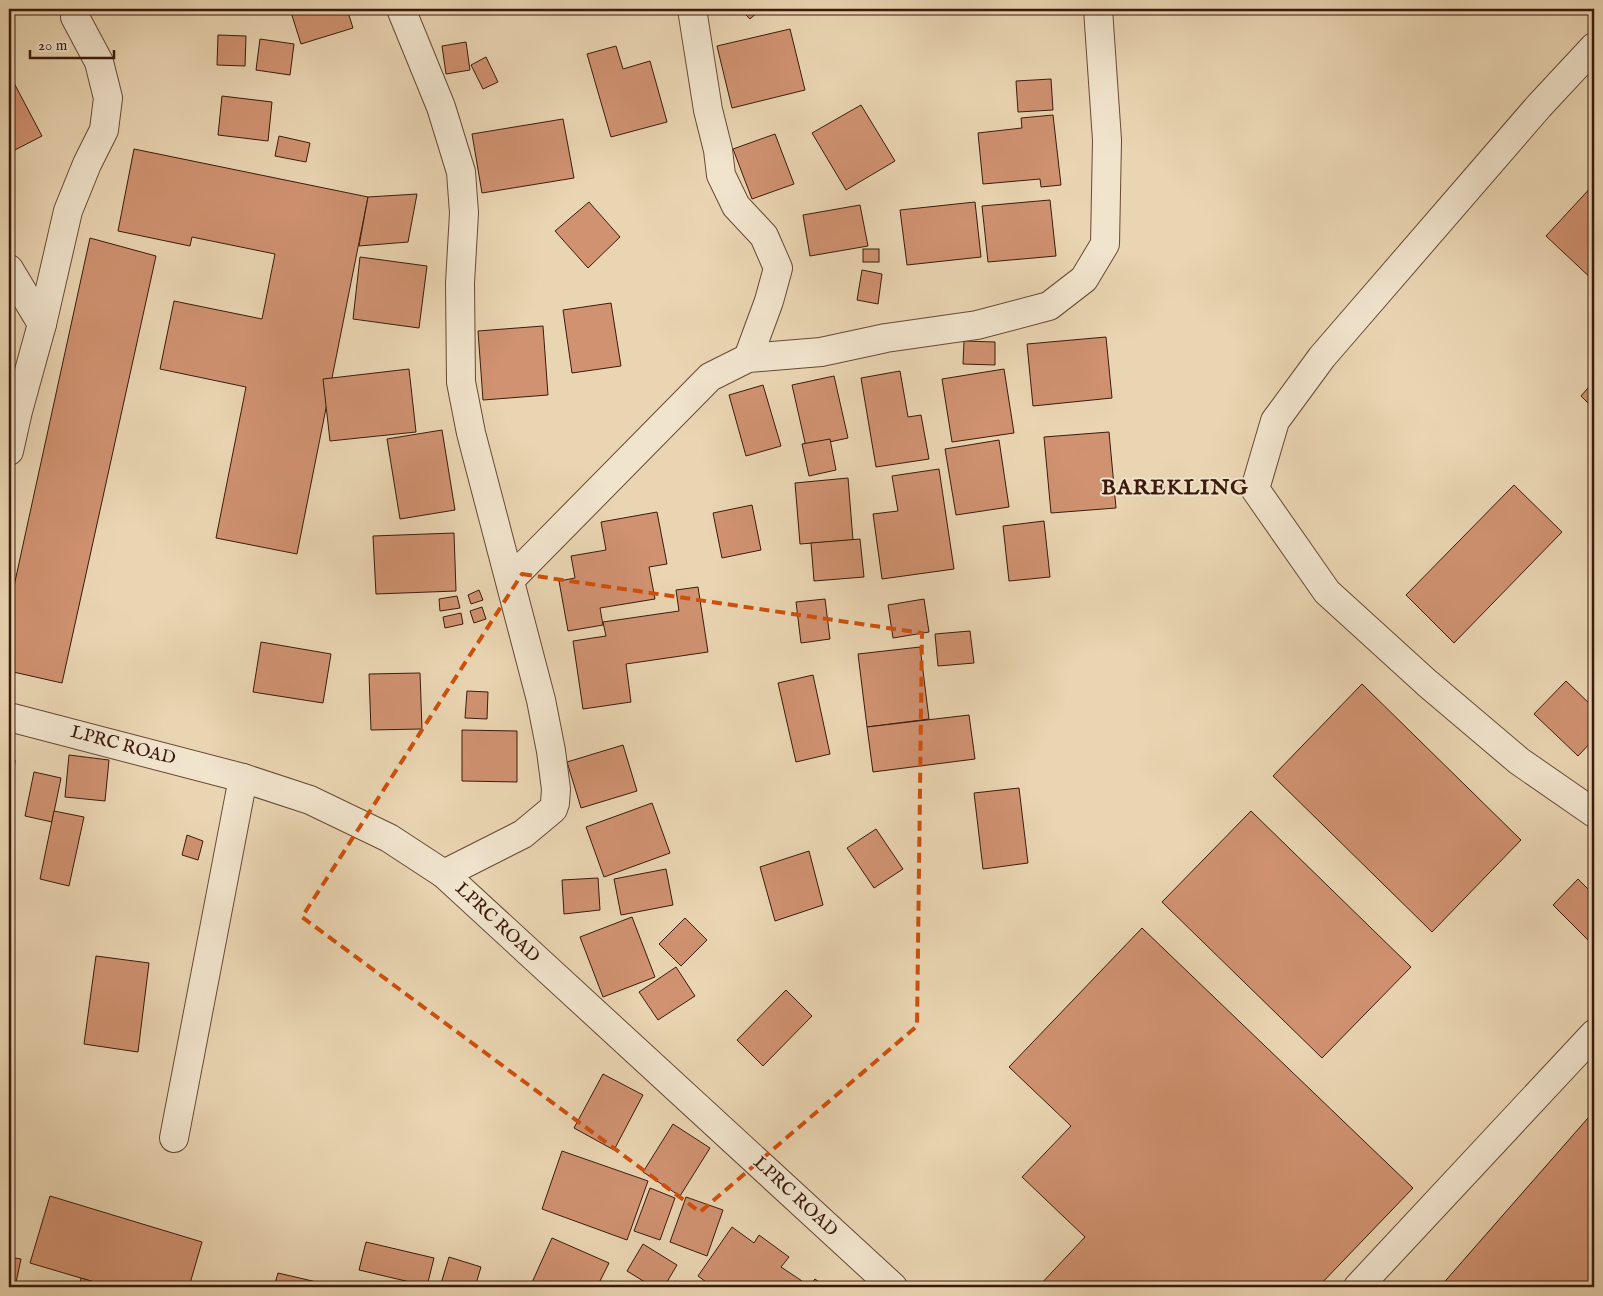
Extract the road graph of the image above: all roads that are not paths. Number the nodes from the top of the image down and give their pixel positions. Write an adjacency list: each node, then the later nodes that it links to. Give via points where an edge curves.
1 (401, 9): 10 (street, via 441,107 460,172 464,213 460,283 461,382 471,433)
2 (692, 9): 8 (street, via 721,175 736,206 764,236 778,268)
3 (1098, 9): 8 (street, via 1107,140 1105,244 1084,279 1049,306 977,325 886,338 821,352)
4 (75, 17): 7 (street, via 99,62 108,98 104,130 68,211)
5 (1594, 47): 13 (street, via 1322,357 1275,421 1254,489 1327,592 1519,761)
6 (9, 269): 7 (street)
7 (42, 324): 9 (street)
8 (748, 358): 10 (street, via 710,377)
9 (9, 451)
10 (510, 580): 14 (street, via 551,752 555,803 553,809 523,834)
11 (9, 717): 12 (street, LPRC ROAD)
12 (243, 778): 14 (street, LPRC ROAD, via 310,800 388,838); 16 (street)
13 (1594, 813)
14 (444, 874): 17 (street, LPRC ROAD)
15 (1594, 1034): 18 (street)
16 (174, 1138)
17 (893, 1287)
18 (1358, 1287)

